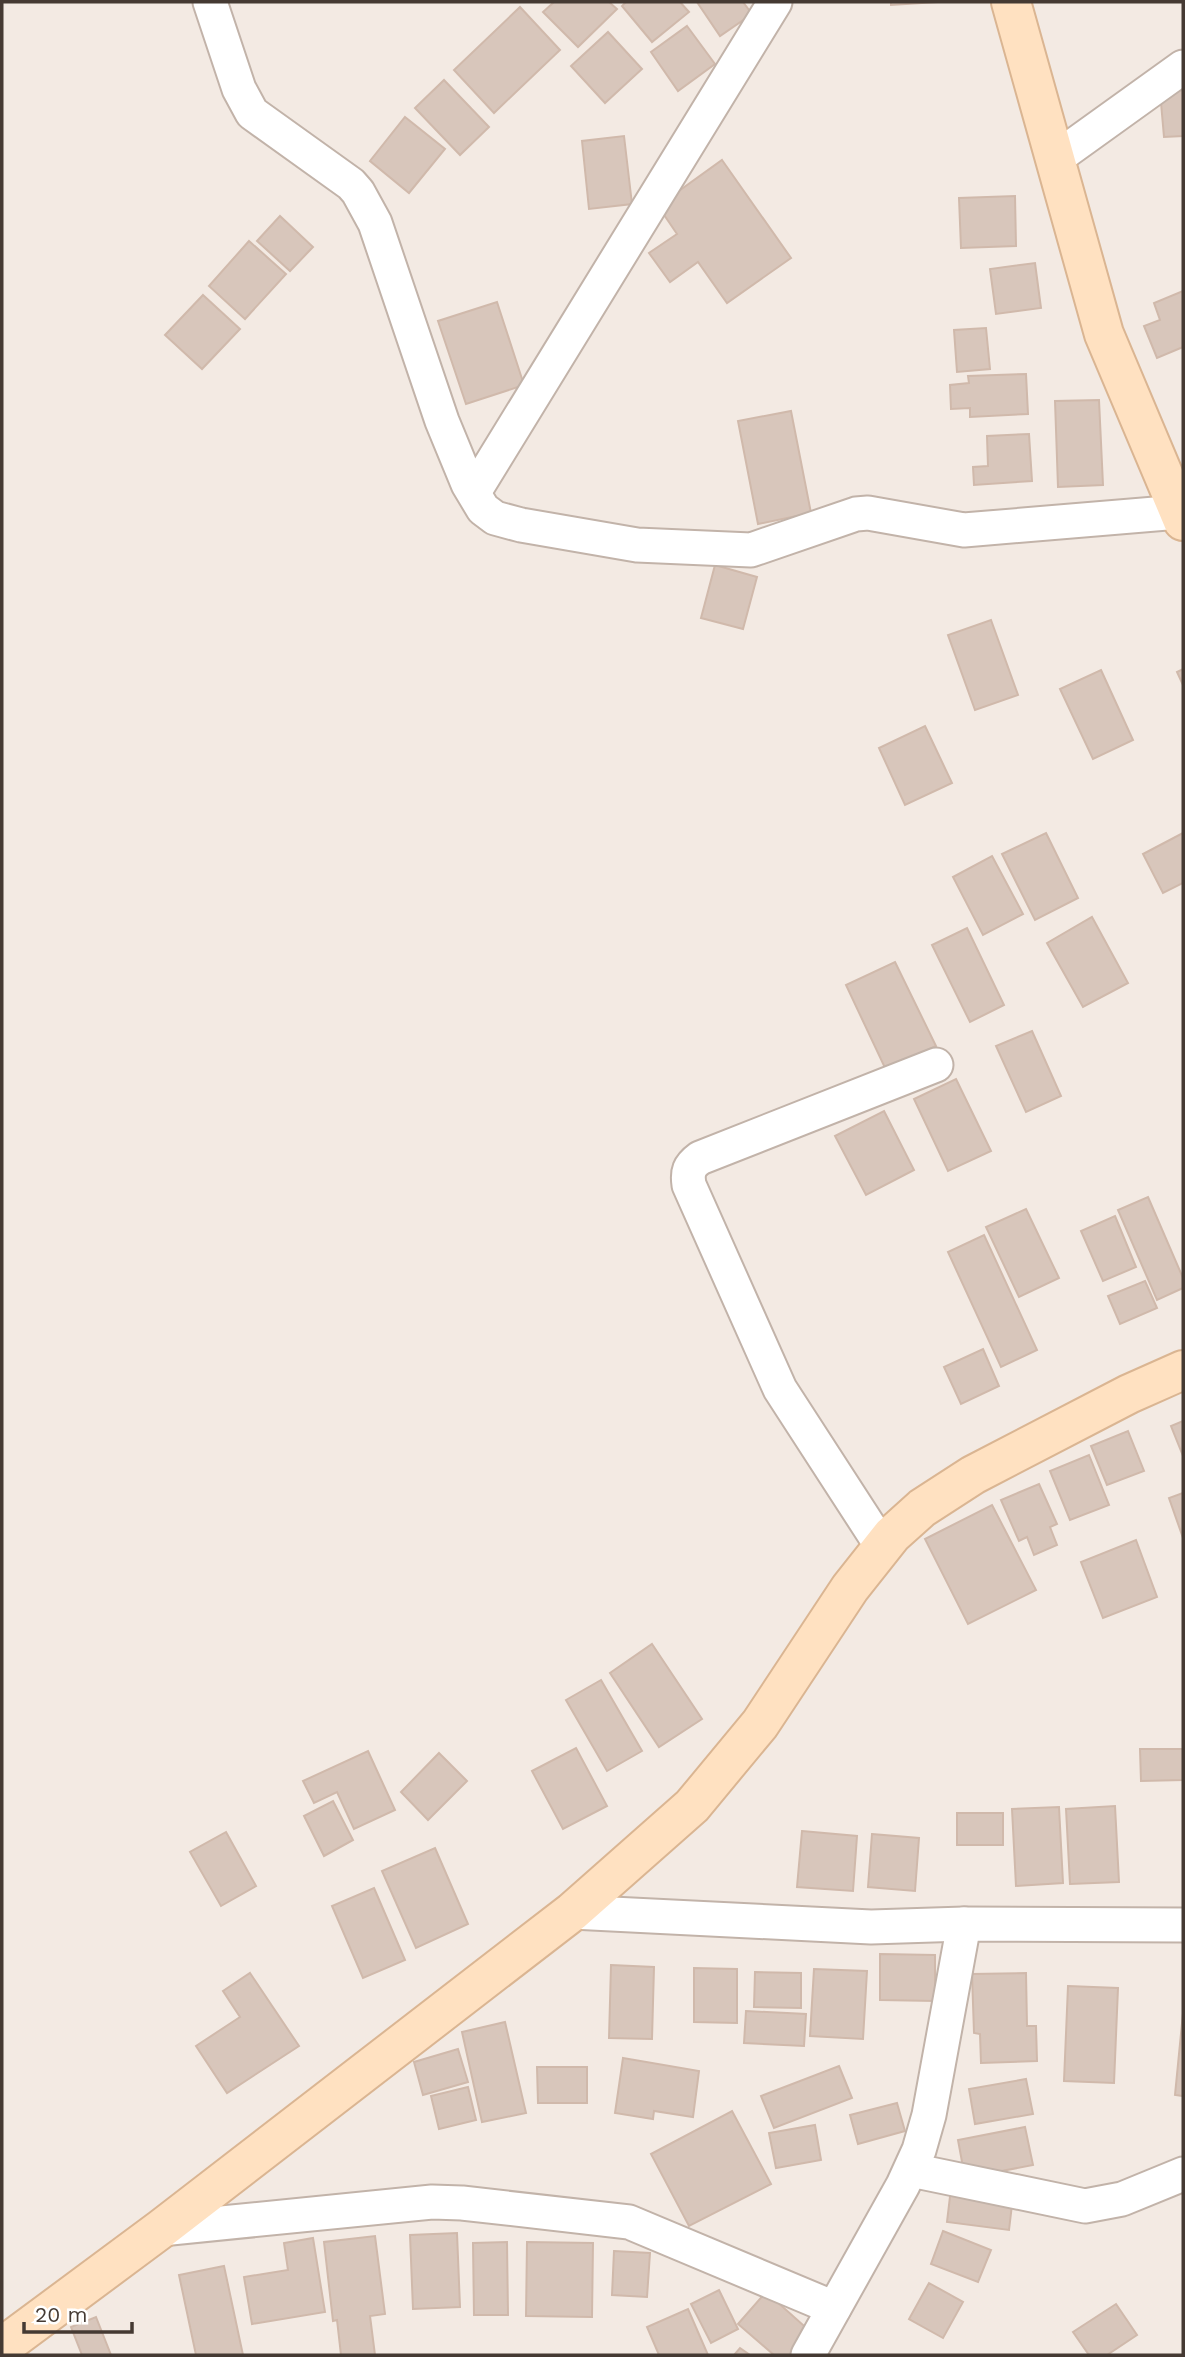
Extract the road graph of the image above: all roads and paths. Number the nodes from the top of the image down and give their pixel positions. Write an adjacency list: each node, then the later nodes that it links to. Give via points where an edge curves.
1 (209, 2): 6 (street, via 252,113 351,184 375,223 442,421)
2 (775, 2): 6 (street)
3 (1011, 2): 5 (street)
4 (1183, 67): 5 (street)
5 (1055, 159): 7 (street, via 1104,334)
6 (474, 492): 7 (street, via 483,509 520,525 637,545 751,550 868,513 964,530)
7 (1181, 517)
8 (936, 1065): 10 (street, via 700,1158 687,1174 780,1389)
9 (1183, 1370): 10 (street, via 973,1475 922,1508)
10 (883, 1548): 11 (street, via 850,1588 760,1724 692,1806)
11 (572, 1912): 12 (street, via 871,1927); 16 (street)
12 (964, 1924): 13 (street); 14 (street, via 929,2115)
13 (1183, 1925)
14 (911, 2170): 15 (street, via 1085,2206 1122,2199); 17 (street)
15 (1183, 2174)
16 (161, 2229): 17 (street, via 432,2202 629,2222); 18 (street)
17 (834, 2308): 19 (street)
18 (2, 2347)
19 (808, 2355)

